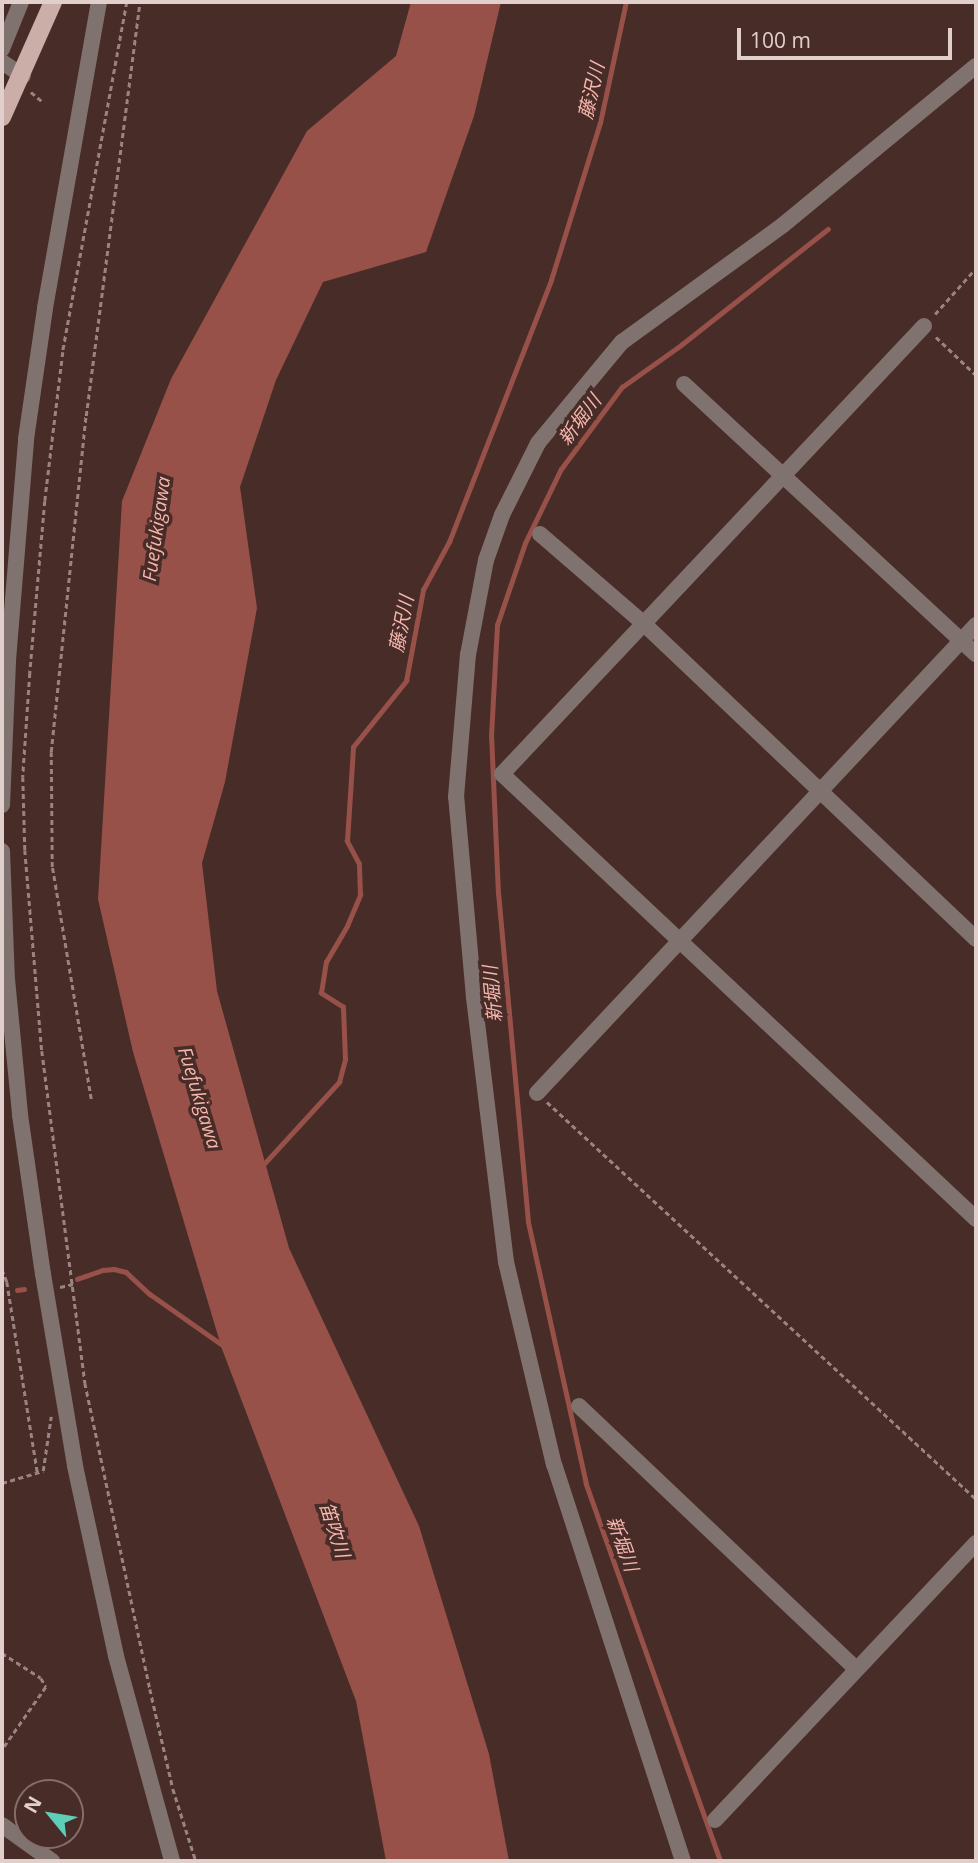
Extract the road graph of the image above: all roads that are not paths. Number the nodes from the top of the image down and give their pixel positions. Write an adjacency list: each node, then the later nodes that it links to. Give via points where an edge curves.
1 (20, 2): 4 (street)
2 (53, 2): 7 (main road)
3 (99, 2): 18 (street, via 44,308 26,439 8,660)
4 (2, 49)
5 (2, 62): 7 (street)
6 (976, 66): 31 (street, via 783,225 622,342 538,443 502,515 486,560 468,655 456,797 506,1262 554,1465)
7 (21, 79): 8 (main road)
8 (2, 117)
9 (924, 326): 11 (street)
10 (684, 384): 11 (street)
11 (783, 475): 13 (street); 15 (street)
12 (540, 534): 13 (street)
13 (642, 622): 17 (street); 21 (street, via 502,774)
14 (976, 625): 15 (street)
15 (962, 641): 16 (street); 17 (street)
16 (976, 654)
17 (819, 793): 20 (street); 21 (street)
18 (2, 805)
19 (2, 851): 30 (street, via 7,979 20,1115 75,1466 116,1657)
20 (976, 939)
21 (680, 942): 22 (street); 23 (street)
22 (537, 1093)
23 (976, 1219)
24 (579, 1406): 26 (street)
25 (975, 1548): 26 (street)
26 (855, 1668): 27 (street)
27 (715, 1819)
28 (2, 1825): 29 (street)
29 (52, 1861)
30 (172, 1861)
31 (683, 1861)

